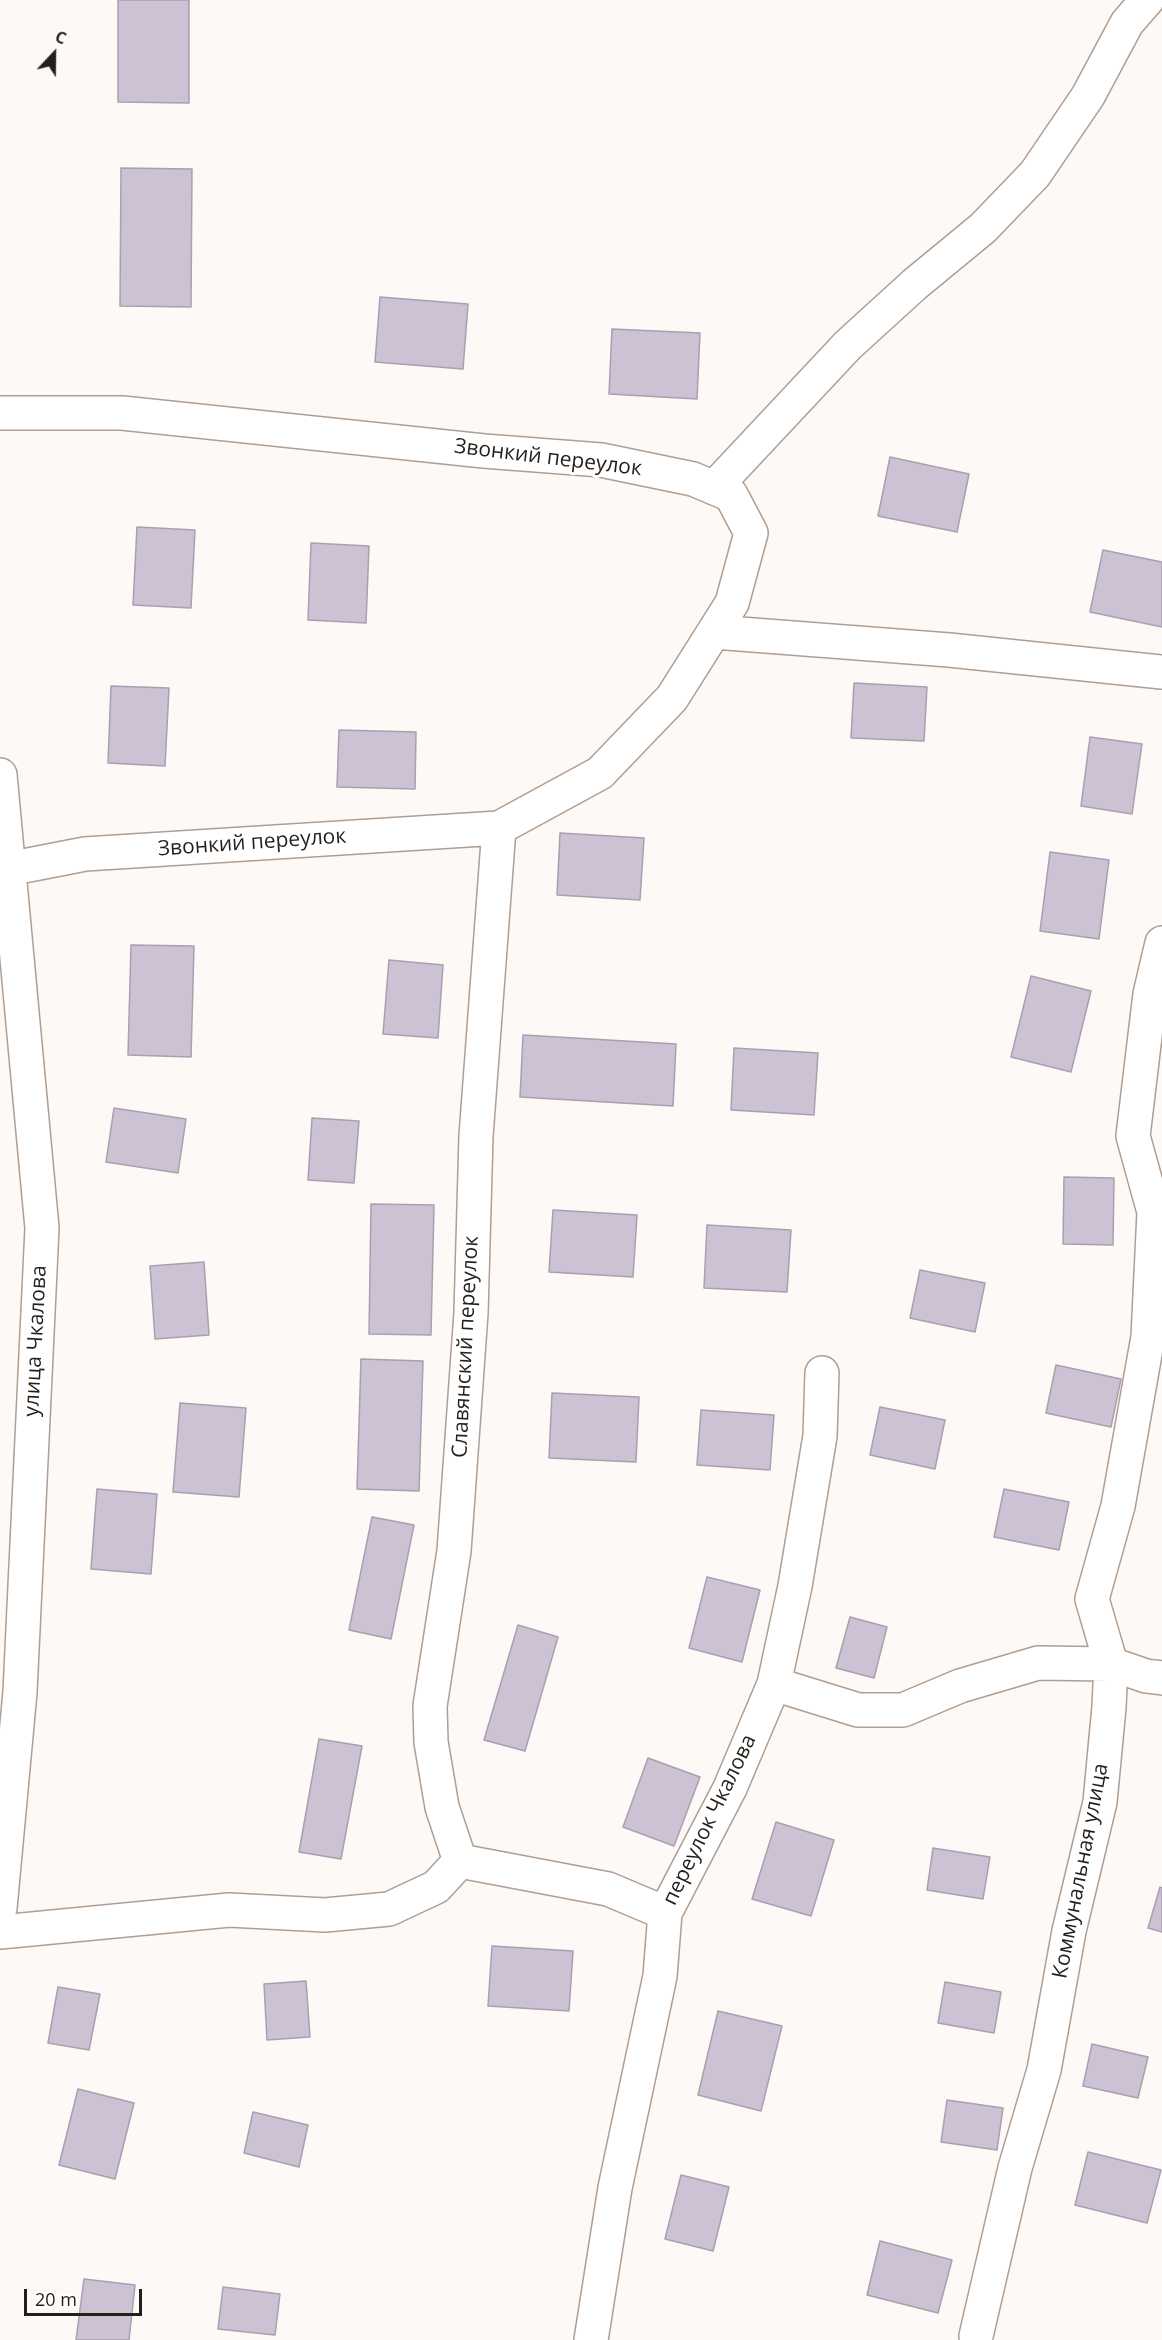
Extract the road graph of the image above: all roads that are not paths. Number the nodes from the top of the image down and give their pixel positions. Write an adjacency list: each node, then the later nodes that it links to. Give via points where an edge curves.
1 (1147, 0): 3 (street, via 1127,23 1088,96 1035,174 982,228 848,345)
2 (0, 413): 3 (street, Звонкий переулок, via 122,413 601,460 693,479)
3 (714, 488): 4 (street, Звонкий переулок, via 731,495 751,533 732,603)
4 (714, 632): 5 (street); 7 (street, Звонкий переулок, via 672,698 600,773)
5 (1162, 672)
6 (0, 775): 8 (street, улица Чкалова)
7 (499, 828): 8 (street, Звонкий переулок, via 85,854); 15 (street, Славянский переулок, via 476,1136 471,1312 454,1551 430,1706 431,1742 442,1807)
8 (9, 869): 11 (street, улица Чкалова, via 42,1228)
9 (1162, 943): 12 (street, Коммунальная улица, via 1150,994 1133,1136 1154,1212 1148,1337 1118,1506 1092,1599)
10 (822, 1373): 14 (street, переулок Чкалова, via 820,1436)
11 (13, 1580): 16 (street, улица Чкалова, via 20,1692)
12 (1111, 1664): 13 (street); 14 (street, via 1038,1663 960,1686 903,1710 858,1710); 19 (street, Коммунальная улица, via 1100,1802 1069,1931 1044,2070 1015,2169)
13 (1162, 1678)
14 (774, 1684): 17 (street, переулок Чкалова, via 729,1788)
15 (460, 1861): 17 (street, via 608,1890); 18 (street, via 436,1887 389,1909 325,1915 230,1910)
16 (0, 1908)
17 (665, 1912): 20 (street, переулок Чкалова, via 660,1976 615,2188)
18 (0, 1932)
19 (976, 2336)
20 (591, 2340)

